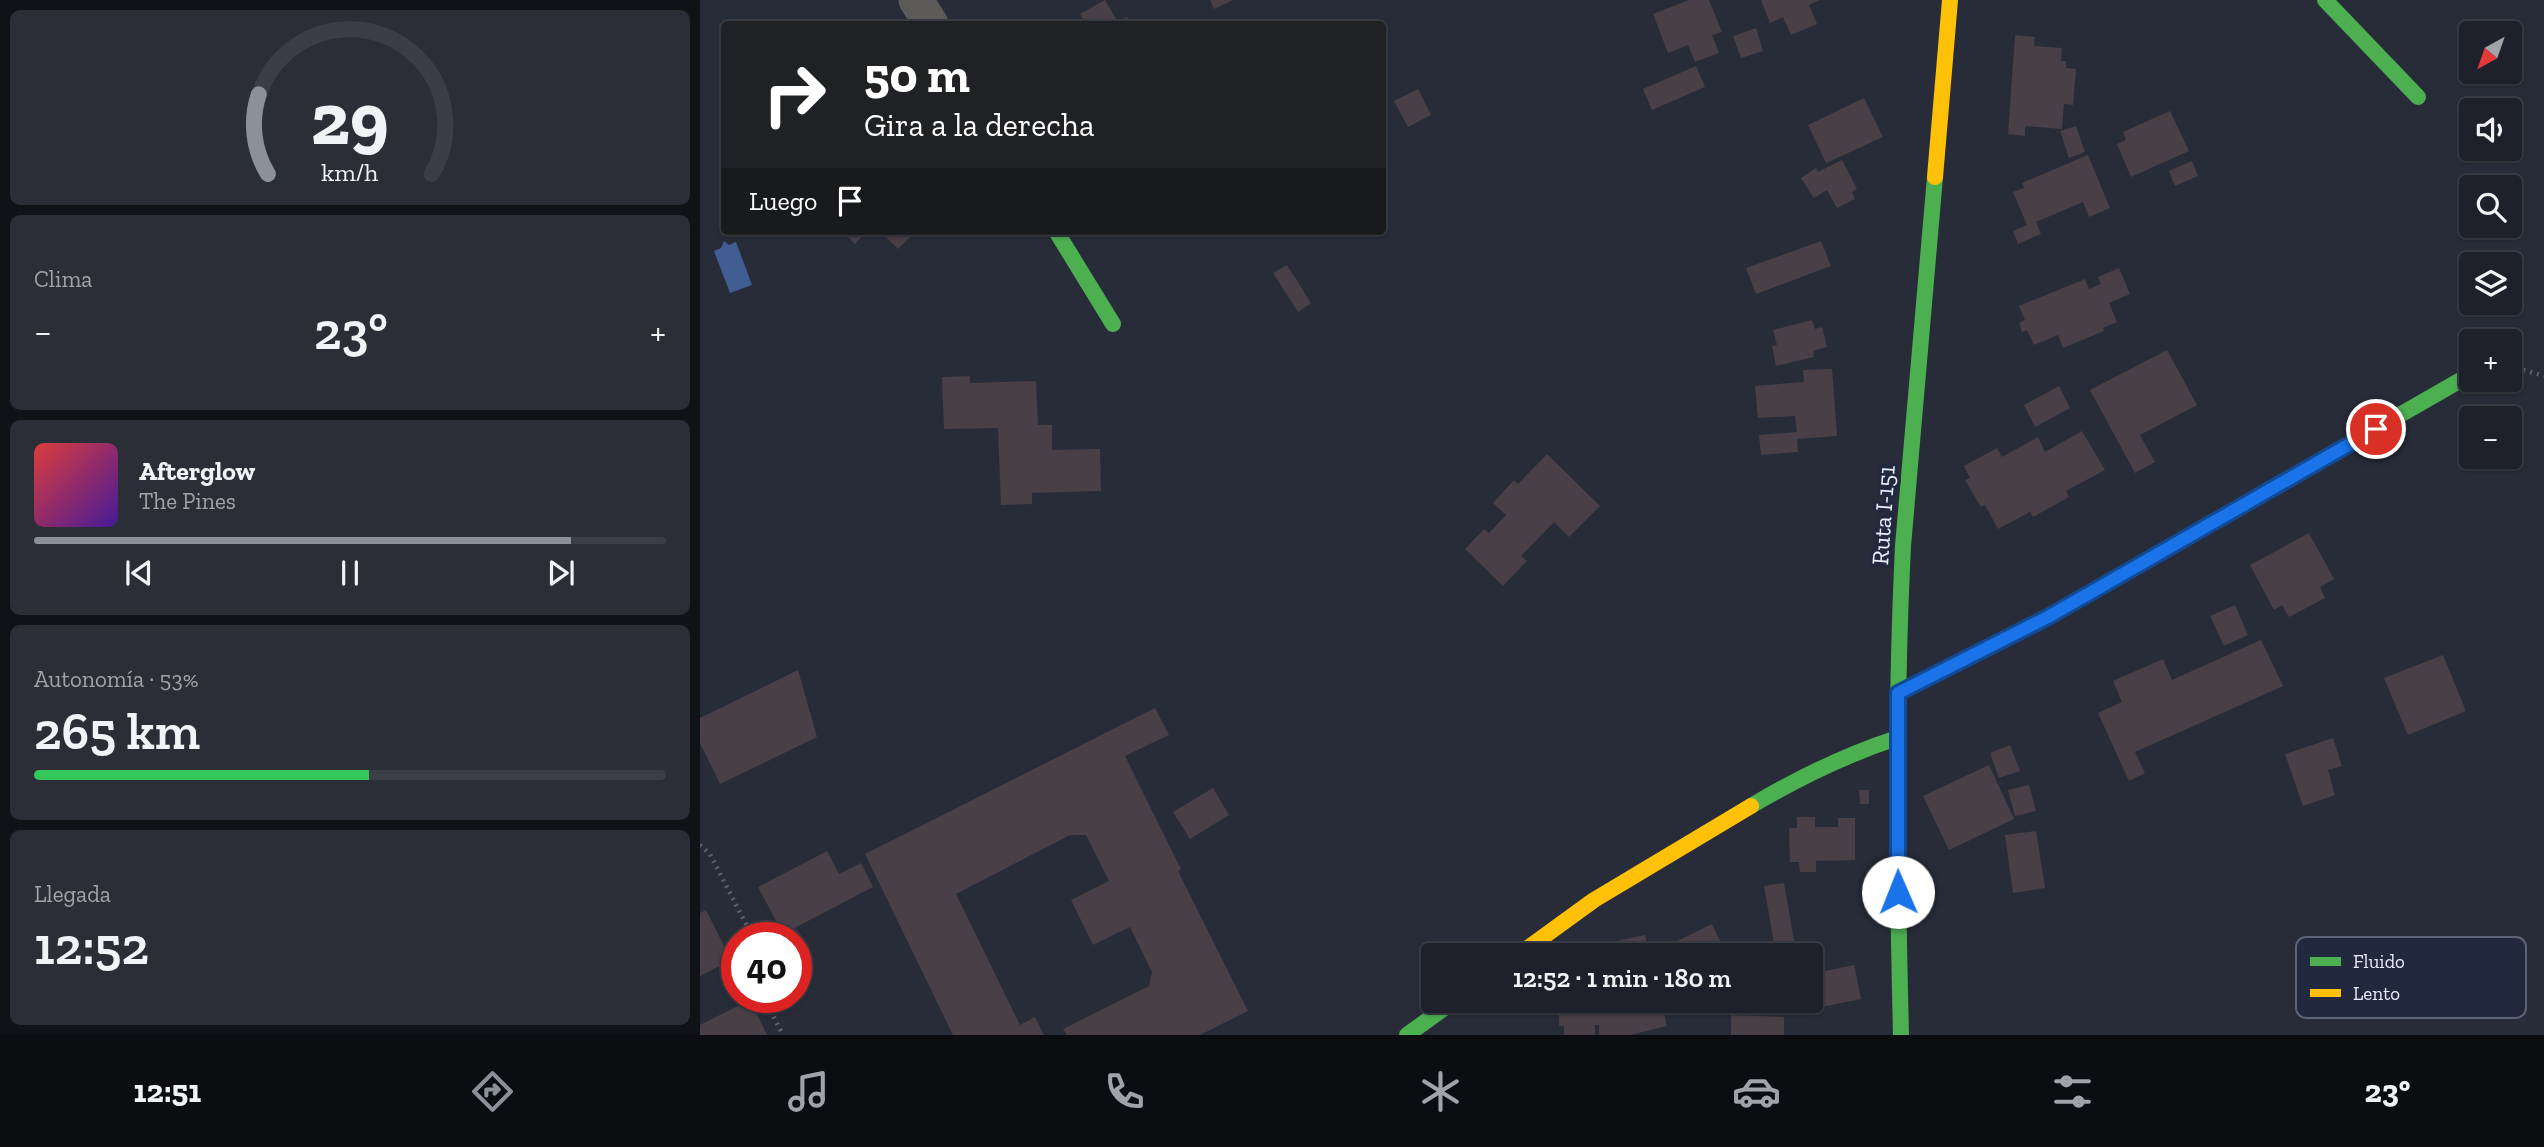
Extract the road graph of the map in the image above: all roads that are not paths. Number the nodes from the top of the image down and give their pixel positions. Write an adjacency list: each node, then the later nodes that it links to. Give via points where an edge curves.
1 (916, 0): 4 (street)
2 (1950, 0): 9 (street, Ruta I-151, via 1903,546)
3 (2325, 0): 5 (street)
4 (929, 21)
5 (2418, 97)
6 (1058, 235): 7 (street)
7 (1113, 324)
8 (2459, 381): 9 (street, via 2059,611)
9 (1898, 693): 10 (street, Ruta I-151)
10 (1898, 738): 11 (street, via 1852,753 1790,783 1594,900); 14 (street, Ruta I-151)
11 (1535, 943)
12 (1437, 1013): 13 (street)
13 (1407, 1035)
14 (1901, 1035)

